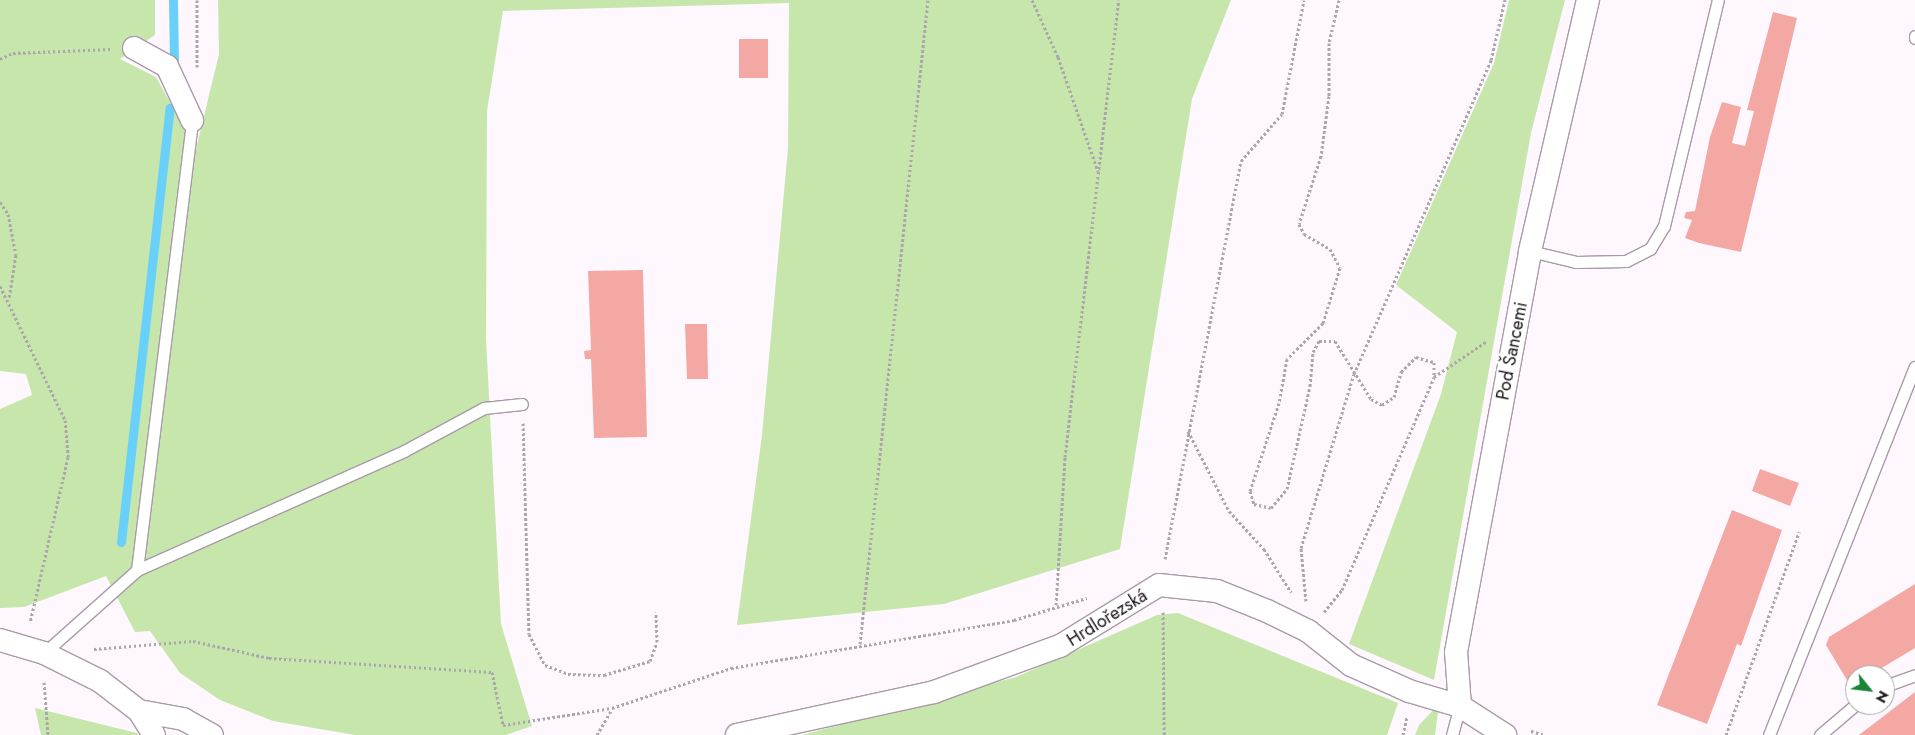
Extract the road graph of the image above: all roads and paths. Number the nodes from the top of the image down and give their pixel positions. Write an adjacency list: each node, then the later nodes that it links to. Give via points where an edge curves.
1 (196, 0): 12 (path)
2 (928, 0): 35 (path)
3 (1032, 0): 14 (path, via 1058,57)
4 (1119, 0): 14 (path)
5 (1304, 0): 24 (path, via 1282,114 1241,161)
6 (1339, 0): 21 (path, via 1329,43 1329,96 1320,156 1298,224 1304,234 1330,249 1340,268 1323,324 1287,359 1271,430 1250,491 1254,504 1271,508 1287,489 1310,386 1313,352 1319,341 1335,341)
7 (1505, 0): 21 (path, via 1491,60)
8 (1588, 0): 16 (street, Pod Šancemi)
9 (1718, 0): 16 (lane, via 1664,226 1650,249 1626,261 1576,262)
10 (134, 48): 11 (path, via 13,53); 13 (street, via 167,66)
11 (0, 59)
12 (196, 77)
13 (192, 120): 26 (lane)
14 (1099, 174): 31 (path, via 1066,456)
15 (0, 202): 18 (path, via 8,214 16,255)
16 (1530, 251): 19 (street, Pod Šancemi)
17 (0, 286): 18 (path)
18 (9, 299): 36 (path, via 45,386 65,420 68,456)
19 (1517, 321): 22 (path); 40 (street, Pod Šancemi, via 1456,652)
20 (1915, 367): 53 (lane)
21 (1354, 374): 22 (path, via 1371,399 1382,405 1394,397 1400,372 1416,356 1434,362); 30 (path, via 1301,548 1306,608)
22 (1434, 377): 33 (path, via 1342,590)
23 (522, 404): 26 (lane, via 484,408 404,451); 32 (path, via 530,634 545,665 568,674 604,675 650,661 657,642)
24 (1187, 431): 27 (path); 29 (path, via 1229,511 1264,548 1279,579)
25 (1799, 532): 52 (path)
26 (137, 570): 36 (lane)
27 (1159, 586): 33 (street, Hrdlořezská, via 1217,591); 48 (street, Hrdlořezská, via 1060,646 934,692); 49 (path, via 1164,616)
28 (1090, 597): 31 (path)
29 (1296, 597)
30 (1301, 603)
31 (1056, 605): 35 (path, via 1014,620)
32 (656, 612)
33 (1308, 632): 40 (street, Hrdlořezská, via 1351,665 1409,691)
34 (0, 640): 36 (street)
35 (860, 644): 41 (path, via 731,668)
36 (35, 649): 42 (street, via 100,681); 44 (path)
37 (84, 650): 41 (path, via 193,642 269,658 492,672 503,725)
38 (1915, 675): 39 (lane)
39 (1895, 682)
40 (1460, 706): 50 (lane, Pod Šancemi); 51 (street)
41 (612, 708): 47 (path)
42 (139, 711): 45 (street); 46 (street, via 183,719)
43 (1845, 713): 54 (lane)
44 (48, 735)
45 (154, 735)
46 (212, 735)
47 (596, 735)
48 (737, 735)
49 (1164, 735)
50 (1452, 735)
51 (1505, 735)
52 (1726, 735)
53 (1769, 735)
54 (1820, 735)

